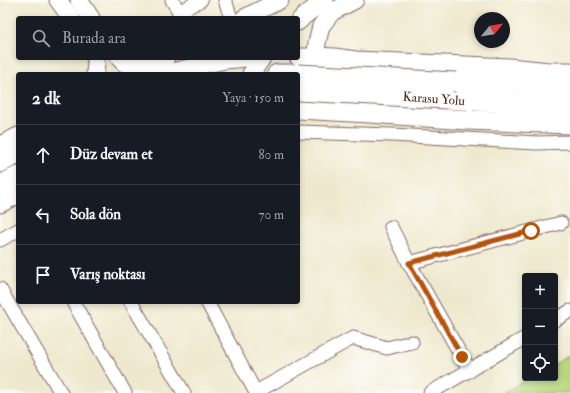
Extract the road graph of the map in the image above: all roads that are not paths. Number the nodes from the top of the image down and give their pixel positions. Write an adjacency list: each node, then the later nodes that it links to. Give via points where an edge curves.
1 (58, 0): 10 (main road)
2 (79, 0): 11 (main road)
3 (172, 0): 9 (street)
4 (201, 0): 9 (street)
5 (225, 0): 12 (street)
6 (280, 0): 13 (main road)
7 (325, 0): 14 (main road)
8 (355, 0): 15 (main road, via 332,12 321,26 317,43)
9 (181, 15)
10 (70, 16)
11 (90, 16)
12 (230, 16)
13 (248, 16)
14 (300, 20)
15 (307, 57): 27 (highway); 31 (main road, via 312,84)
16 (95, 60): 23 (main road)
17 (122, 60): 24 (main road, via 134,70)
18 (143, 60): 22 (main road, via 156,61)
19 (216, 60): 21 (main road)
20 (261, 60): 26 (main road)
21 (200, 62): 22 (main road)
22 (164, 68): 25 (main road)
23 (95, 72)
24 (141, 72)
25 (149, 72)
26 (252, 72)
27 (570, 72)
28 (300, 74): 29 (highway, Karasu Yolu, bridge)
29 (570, 88)
30 (300, 91): 32 (highway, Karasu Yolu, bridge)
31 (300, 101)
32 (570, 106)
33 (300, 109): 34 (highway)
34 (570, 124)
35 (300, 132): 37 (street)
36 (16, 137): 38 (main road)
37 (570, 142)
38 (0, 145)
39 (16, 155): 40 (highway)
40 (0, 163)
41 (16, 177): 42 (highway)
42 (0, 185)
43 (16, 196): 44 (main road)
44 (0, 204)
45 (561, 223): 49 (street)
46 (391, 226): 49 (street)
47 (16, 231): 48 (street)
48 (0, 240)
49 (409, 263): 58 (street)
50 (2, 296): 61 (street)
51 (74, 304): 62 (street)
52 (132, 304): 63 (street)
53 (208, 304): 60 (street)
54 (570, 311): 55 (street)
55 (558, 318)
56 (522, 340): 58 (street)
57 (412, 342): 60 (street, via 387,348 353,338)
58 (470, 370): 59 (street)
59 (438, 391)
60 (256, 392)
61 (61, 393)
62 (125, 393)
63 (184, 393)

